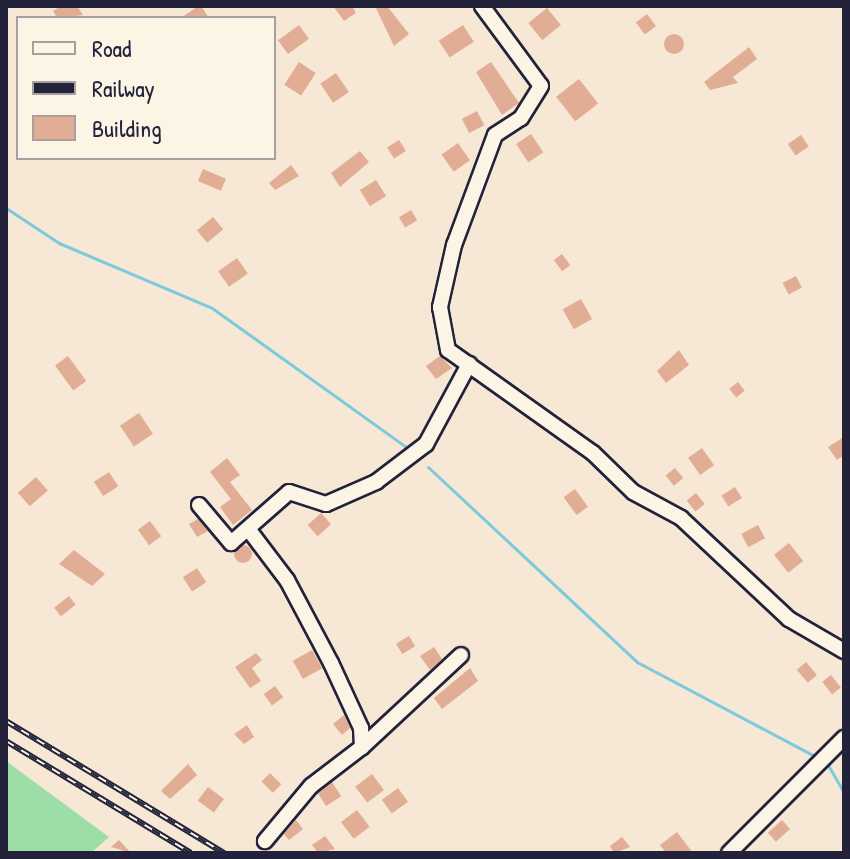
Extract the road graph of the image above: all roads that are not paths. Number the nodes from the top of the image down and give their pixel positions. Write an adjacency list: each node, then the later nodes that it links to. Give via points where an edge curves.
1 (482, 6): 2 (street, via 541,86 521,118 495,135 446,272 440,307 448,350)
2 (469, 364): 4 (street, via 426,444 376,482 326,504 289,492); 5 (street, via 593,453 633,492 681,518 789,619)
3 (199, 505): 4 (street, via 231,543)
4 (249, 530): 8 (street, via 287,580 331,663)
5 (844, 651)
6 (461, 655): 8 (street)
7 (844, 738): 10 (street)
8 (362, 747): 9 (street, via 311,786)
9 (265, 841)
10 (729, 853)

